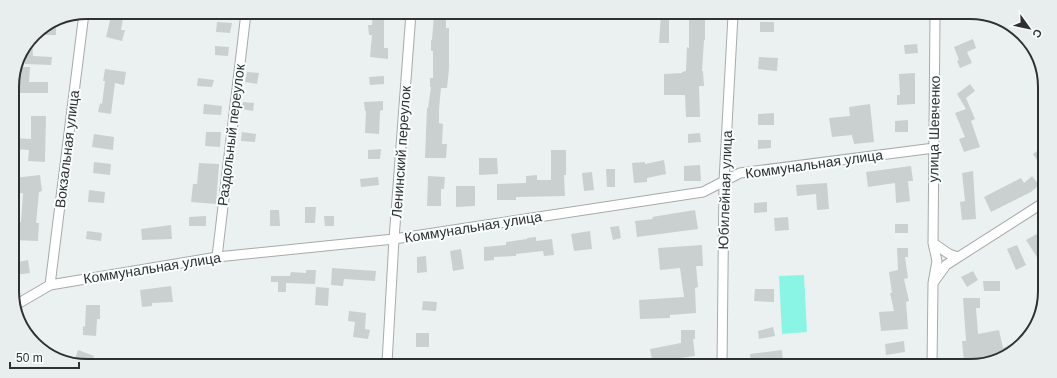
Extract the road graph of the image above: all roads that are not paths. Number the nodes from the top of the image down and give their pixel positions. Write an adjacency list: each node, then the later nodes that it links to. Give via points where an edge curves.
1 (83, 19): 14 (street, Вокзальная улица)
2 (245, 19): 11 (street, Раздольный переулок)
3 (411, 19): 9 (street, Ленинский переулок)
4 (733, 19): 7 (street, Юбилейная улица)
5 (935, 19): 6 (street, улица Шевченко)
6 (934, 148): 7 (street, Коммунальная улица, via 740,173); 10 (street, улица Шевченко)
7 (724, 181): 9 (street, Коммунальная улица, via 703,192); 17 (street, Юбилейная улица)
8 (1038, 206): 12 (street)
9 (394, 239): 11 (street, Коммунальная улица); 16 (street, Ленинский переулок)
10 (933, 243): 12 (street); 13 (street, улица Шевченко, via 937,261)
11 (218, 257): 14 (street, Коммунальная улица)
12 (958, 257): 13 (street, via 946,265)
13 (933, 283): 18 (street, улица Шевченко)
14 (50, 285): 15 (street, Коммунальная улица)
15 (20, 303)
16 (387, 359)
17 (722, 359)
18 (932, 359)

